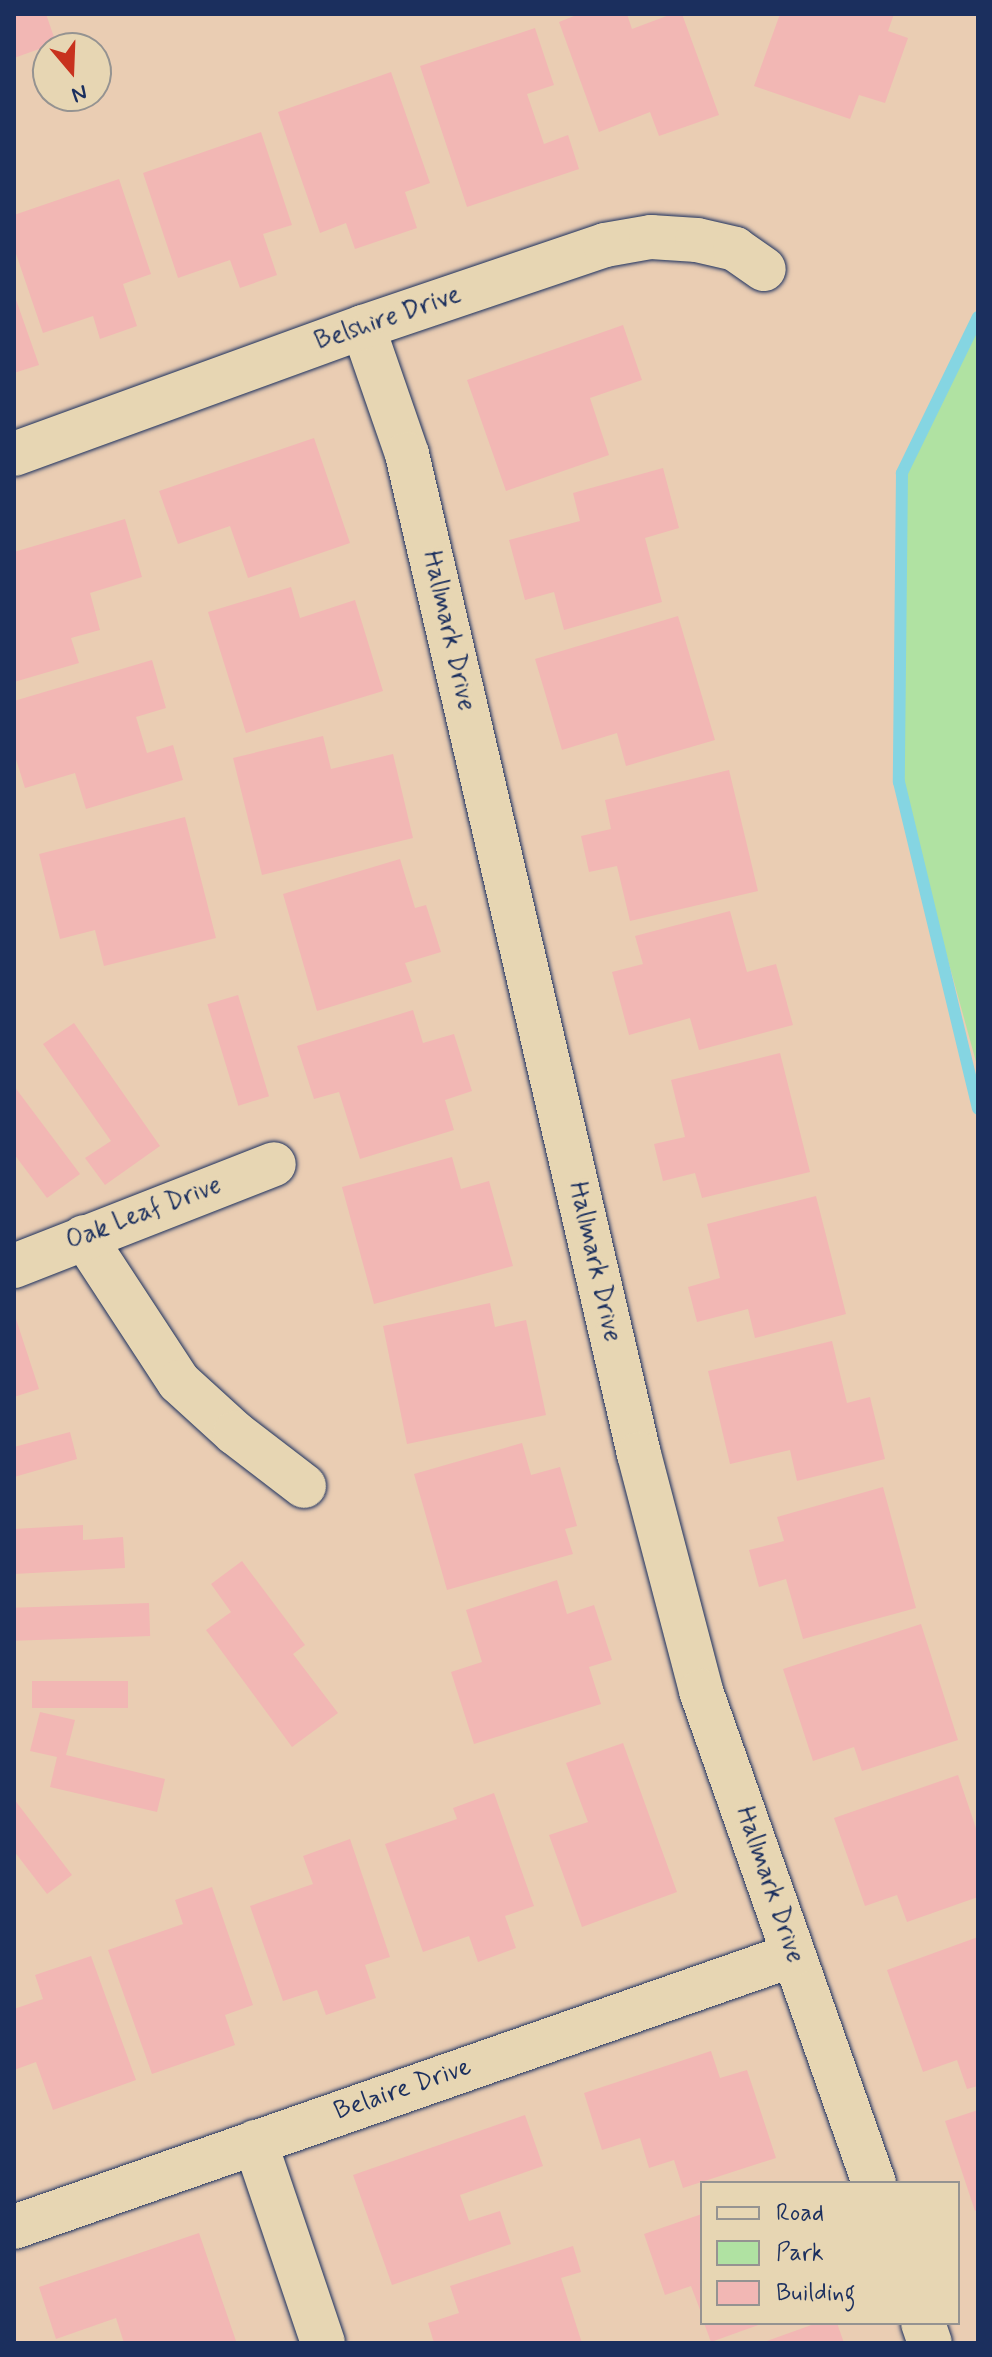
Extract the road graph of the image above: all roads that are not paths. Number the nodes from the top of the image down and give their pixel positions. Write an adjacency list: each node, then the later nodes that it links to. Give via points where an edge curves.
1 (764, 269): 2 (street, Belshire Drive, via 735,249 651,237 605,245)
2 (363, 327): 3 (street, Belshire Drive); 8 (street, Hallmark Drive, via 407,454 639,1454 697,1676)
3 (14, 454)
4 (274, 1164): 5 (street, Oak Leaf Drive)
5 (84, 1237): 6 (street, Oak Leaf Drive); 7 (street, via 179,1382)
6 (14, 1266)
7 (304, 1486)
8 (793, 1955): 9 (street, Belaire Drive); 10 (street, Hallmark Drive)
9 (255, 2142): 11 (street, Belaire Drive); 12 (street)
10 (873, 2181)
11 (14, 2227)
12 (323, 2343)

